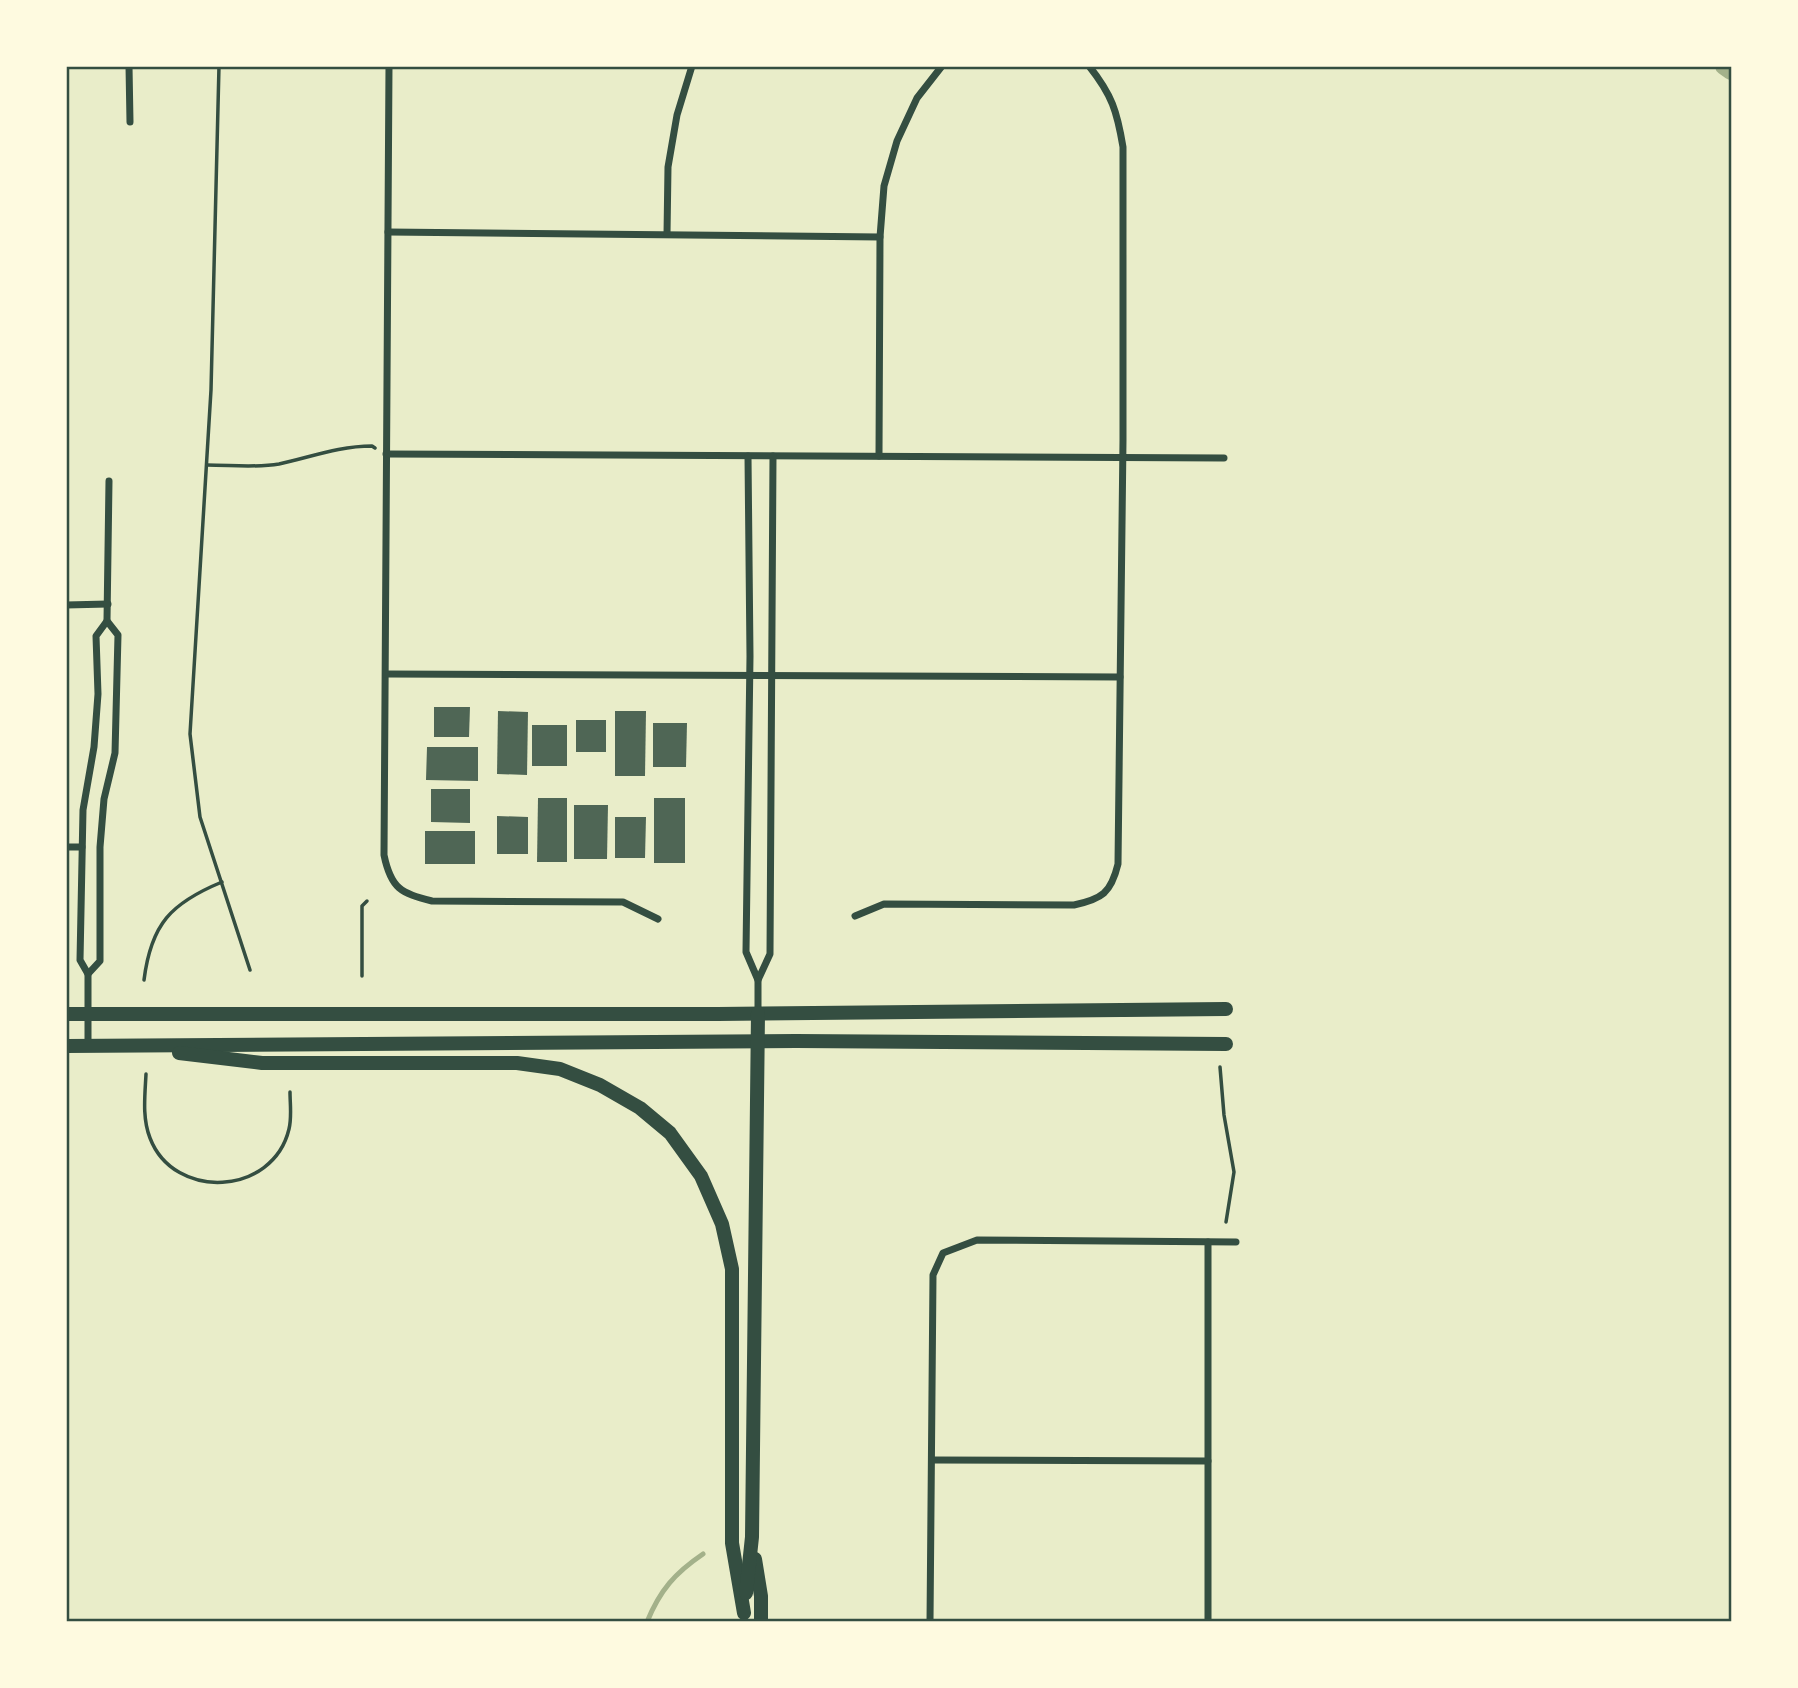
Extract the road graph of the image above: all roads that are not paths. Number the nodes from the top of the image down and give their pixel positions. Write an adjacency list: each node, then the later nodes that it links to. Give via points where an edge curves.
1 (129, 66): 6 (street)
2 (389, 66): 7 (street)
3 (692, 66): 8 (street, via 668,167)
4 (942, 66): 9 (street, via 917,98 897,141 884,186)
5 (1089, 66): 14 (street, via 1117,111 1123,147)
6 (130, 122)
7 (388, 232): 8 (street); 10 (street)
8 (667, 234): 9 (street)
9 (880, 237): 13 (street)
10 (386, 454): 11 (street); 20 (street)
11 (748, 456): 12 (street); 21 (street)
12 (773, 456): 13 (street); 22 (street)
13 (879, 456): 14 (street)
14 (1122, 458): 15 (street); 23 (street)
15 (1224, 458)
16 (109, 481): 17 (street)
17 (108, 604): 18 (street); 19 (street)
18 (66, 605)
19 (107, 621): 25 (street, via 96,636 98,694); 28 (street, via 118,635 115,753 104,799 100,847 100,961)
20 (386, 674): 21 (street); 27 (street, via 384,855 395,886 432,901 623,902)
21 (750, 675): 22 (street); 29 (street, via 746,953)
22 (773, 675): 23 (street); 29 (street, via 771,954)
23 (1120, 677): 26 (street, via 1118,864 1106,893 1074,905 884,904)
24 (66, 847): 25 (street)
25 (82, 847): 28 (street, via 80,960)
26 (855, 916)
27 (659, 919)
28 (88, 974): 33 (street)
29 (758, 980): 31 (street)
30 (1226, 1009): 31 (main road)
31 (758, 1013): 33 (main road); 34 (main road)
32 (66, 1014): 33 (main road)
33 (88, 1014): 37 (street)
34 (758, 1042): 35 (main road); 38 (main road); 43 (main road)
35 (1226, 1044)
36 (66, 1046): 37 (main road)
37 (88, 1046): 38 (main road)
38 (119, 1046): 44 (main road, via 262,1063 517,1063 560,1069 600,1084 670,1133 701,1176 722,1224 732,1269 732,1543)
39 (1208, 1242): 40 (street); 41 (street, via 977,1240 943,1253 933,1275); 42 (street)
40 (1237, 1242)
41 (932, 1460): 42 (street); 46 (street)
42 (1208, 1461): 47 (street)
43 (752, 1536): 44 (main road); 45 (main road)
44 (744, 1617)
45 (761, 1622)
46 (930, 1622)
47 (1208, 1622)

